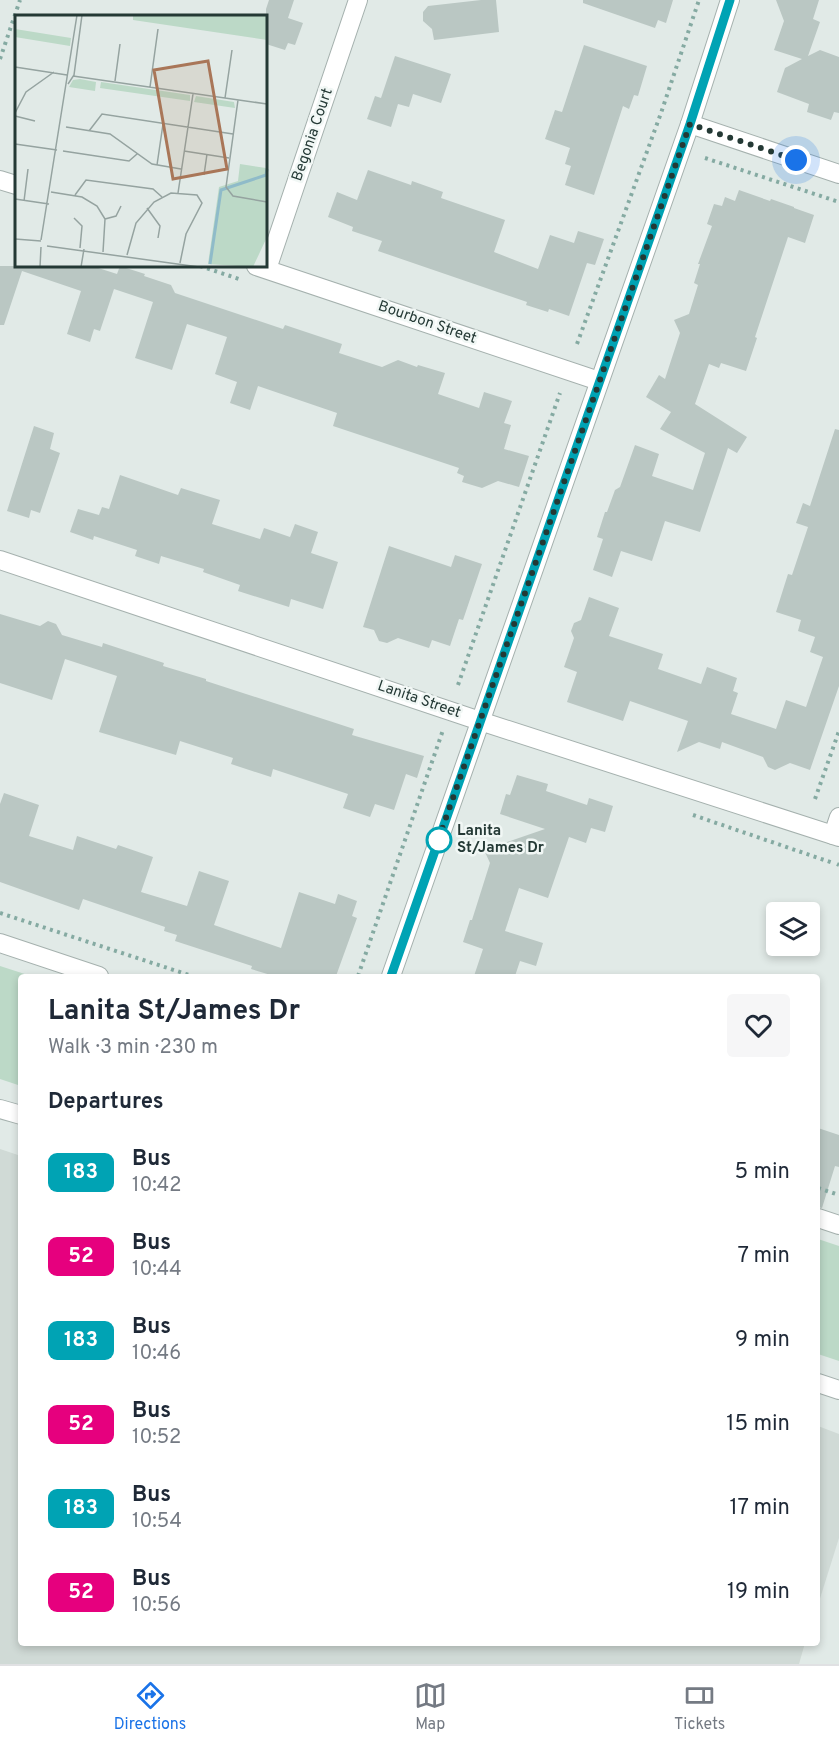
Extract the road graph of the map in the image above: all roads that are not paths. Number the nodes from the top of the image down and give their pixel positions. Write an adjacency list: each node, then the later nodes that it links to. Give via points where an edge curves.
1 (358, 0): 7 (street, Begonia Court)
2 (730, 0): 3 (street)
3 (690, 124): 4 (street); 9 (street)
4 (839, 174)
5 (0, 180): 6 (street)
6 (15, 185)
7 (267, 250)
8 (261, 267): 9 (street, Bourbon Street)
9 (599, 381): 11 (street)
10 (0, 560): 11 (street, Lanita Street)
11 (480, 721): 13 (street, Lanita Street); 16 (street)
12 (839, 817): 13 (street)
13 (836, 836)
14 (0, 943): 15 (street)
15 (93, 974)
16 (392, 974)
17 (0, 1108): 18 (street)
18 (18, 1114)
19 (820, 1219): 20 (street)
20 (839, 1225)
21 (820, 1384): 22 (street)
22 (839, 1390)

